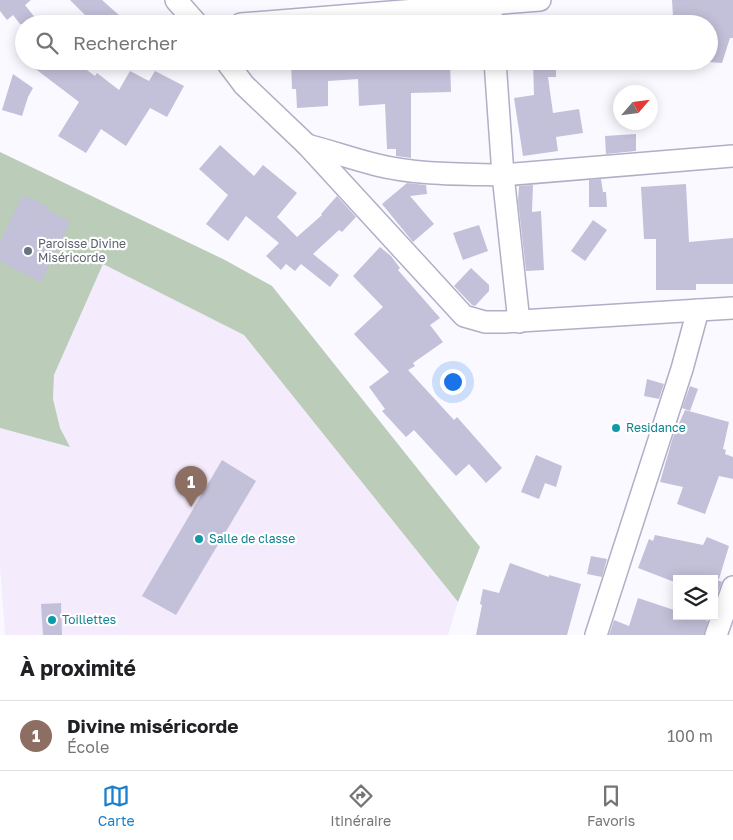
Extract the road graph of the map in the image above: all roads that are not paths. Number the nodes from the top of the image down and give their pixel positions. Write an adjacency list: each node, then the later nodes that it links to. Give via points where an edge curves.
1 (176, 0): 4 (street)
2 (540, 0): 3 (street)
3 (491, 9): 5 (street)
4 (189, 15)
5 (391, 15)
6 (233, 70): 8 (street, via 244,85)
7 (496, 70): 10 (street)
8 (307, 145): 10 (street, via 378,165 420,171); 13 (street, via 464,316 485,322)
9 (733, 156): 10 (street)
10 (503, 175): 13 (street)
11 (733, 308): 12 (street)
12 (698, 310): 13 (street); 15 (street)
13 (520, 322)
14 (733, 587): 16 (street)
15 (596, 635)
16 (716, 635)

